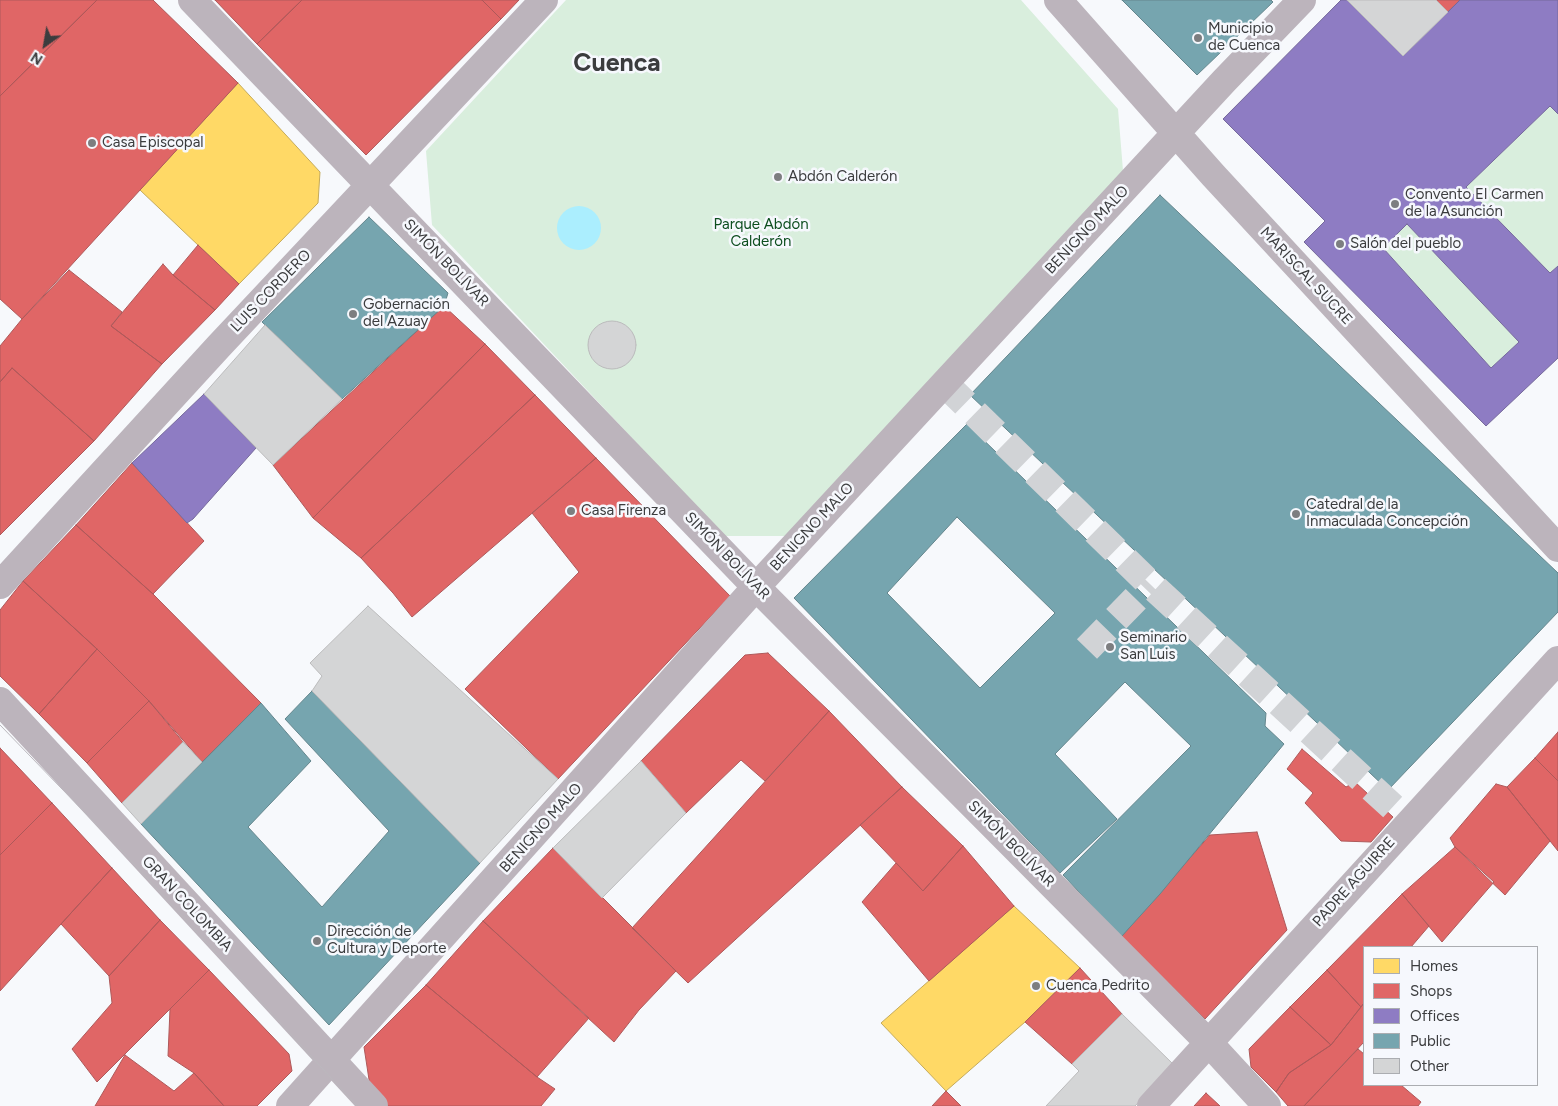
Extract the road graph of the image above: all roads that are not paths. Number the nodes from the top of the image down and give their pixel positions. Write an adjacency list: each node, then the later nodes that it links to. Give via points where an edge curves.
1 (192, 0): 6 (street, SIMÓN BOLÍVAR)
2 (544, 0): 6 (street, LUIS CORDERO)
3 (1058, 0): 5 (street, MARISCAL SUCRE)
4 (1302, 0): 5 (street, BENIGNO MALO)
5 (1178, 133): 7 (street, MARISCAL SUCRE, via 1213,175); 9 (street, BENIGNO MALO)
6 (372, 185): 8 (street, LUIS CORDERO); 9 (street, SIMÓN BOLÍVAR)
7 (1558, 548)
8 (0, 585)
9 (756, 587): 12 (street, SIMÓN BOLÍVAR); 13 (street, BENIGNO MALO)
10 (1558, 660): 12 (street, PADRE AGUIRRE)
11 (0, 701): 13 (street, GRAN COLOMBIA)
12 (1209, 1043): 16 (street, PADRE AGUIRRE); 17 (street, SIMÓN BOLÍVAR)
13 (332, 1061): 14 (street, BENIGNO MALO); 15 (street, GRAN COLOMBIA)
14 (290, 1106)
15 (374, 1106)
16 (1151, 1106)
17 (1267, 1106)

